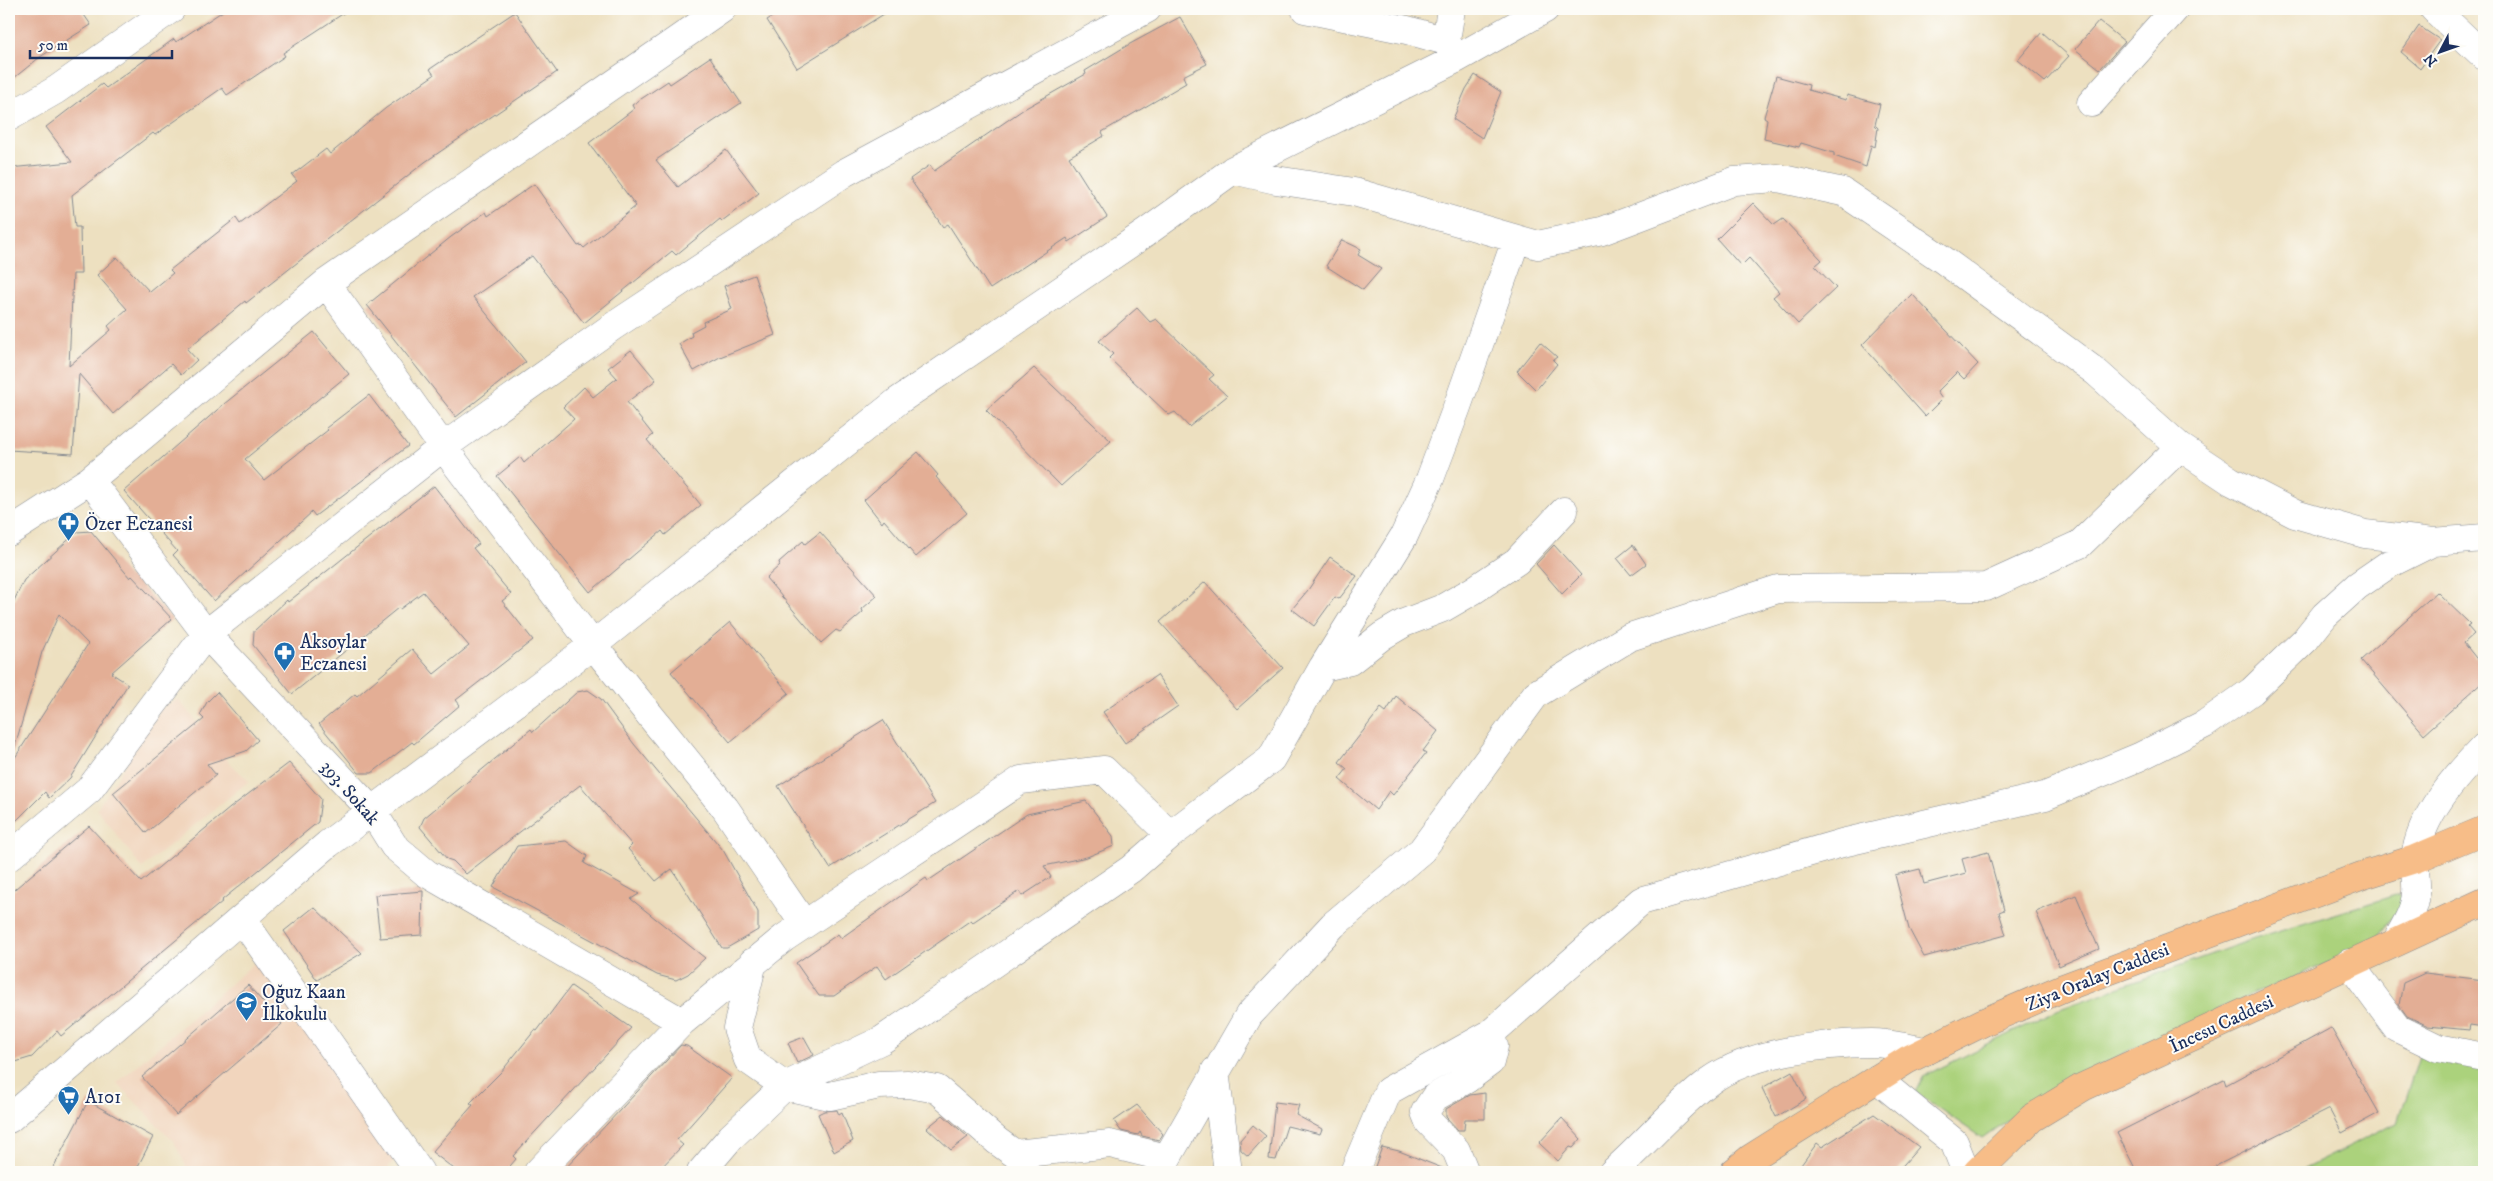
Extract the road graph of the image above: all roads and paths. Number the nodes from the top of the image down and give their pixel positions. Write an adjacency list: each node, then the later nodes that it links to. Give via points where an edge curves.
1 (171, 9): 12 (street, via 56,90)
2 (721, 9): 15 (street)
3 (1147, 9): 16 (street, via 844,174 612,327)
4 (1305, 9): 9 (street, via 1408,30)
5 (1451, 9): 9 (street)
6 (1545, 9): 9 (street)
7 (2175, 9): 11 (street)
8 (2434, 9): 10 (street)
9 (1451, 50): 13 (street)
10 (2484, 56)
11 (2091, 103)
12 (9, 117)
13 (1233, 170): 14 (street, via 1354,192); 24 (street, via 898,401)
14 (1516, 240): 17 (street, via 1538,245 1602,231 1734,182 1778,178 1843,192 1942,259 2096,372); 25 (street, via 1430,479 1404,536)
15 (326, 283): 16 (street); 18 (street)
16 (443, 446): 23 (street); 24 (street)
17 (2180, 448): 22 (street, via 2231,481 2295,514 2365,534); 42 (street, via 2080,544 1986,587 1778,589 1630,637 1536,694 1422,850 1333,925 1249,1015)
18 (90, 480): 20 (street); 23 (street, 393. Sokak)
19 (1564, 510): 25 (street, via 1517,561 1474,590 1443,608 1404,623 1350,661)
20 (9, 532)
21 (2484, 538): 22 (street)
22 (2433, 542): 39 (street, via 2389,564 2357,586 2252,691 2205,724 2139,757 2045,796 1842,843 1641,901)
23 (206, 634): 27 (street, 393. Sokak); 30 (street, via 89,790)
24 (593, 644): 27 (street); 34 (street, via 725,808)
25 (1323, 667): 29 (street, via 1271,759)
26 (2484, 747): 31 (street, via 2438,802 2422,829)
27 (372, 811): 33 (street, via 328,844); 38 (street, 393. Sokak, via 394,846 426,873)
28 (2484, 830): 31 (main road, Ziya Oralay Caddesi)
29 (1170, 835): 34 (street, via 1104,770 1021,780); 44 (street, via 1131,869 882,1040)
30 (9, 857)
31 (2415, 859): 35 (street, via 2416,893 2410,917); 40 (main road, Ziya Oralay Caddesi, via 2361,876 2064,988)
32 (2484, 902): 35 (main road, İncesu Caddesi)
33 (242, 919): 45 (street); 47 (street)
34 (804, 924): 36 (street)
35 (2396, 942): 37 (main road, İncesu Caddesi)
36 (753, 962): 38 (street); 44 (street, via 737,1028 748,1060)
37 (2349, 963): 41 (street, via 2397,1028 2438,1048); 56 (main road, İncesu Caddesi, via 2083,1087 2032,1118)
38 (682, 1022): 48 (street)
39 (1490, 1034): 51 (street, via 1388,1091); 52 (street, via 1494,1046 1490,1062 1435,1097 1425,1112 1429,1122 1456,1150)
40 (1925, 1051): 43 (main road, Ziya Oralay Caddesi); 53 (street, via 1874,1042 1799,1048 1742,1064 1712,1079 1695,1093)
41 (2484, 1058)
42 (1215, 1071): 46 (street); 50 (street)
43 (1877, 1079): 54 (main road, Ziya Oralay Caddesi); 55 (street, via 1954,1142)
44 (784, 1086): 46 (street, via 830,1096 879,1084 937,1089 1015,1154 1110,1144); 49 (street, via 731,1137)
45 (10, 1117)
46 (1163, 1165)
47 (420, 1172)
48 (538, 1172)
49 (701, 1172)
50 (1228, 1172)
51 (1354, 1172)
52 (1465, 1172)
53 (1613, 1172)
54 (1734, 1172)
55 (1966, 1172)
56 (1977, 1172)

